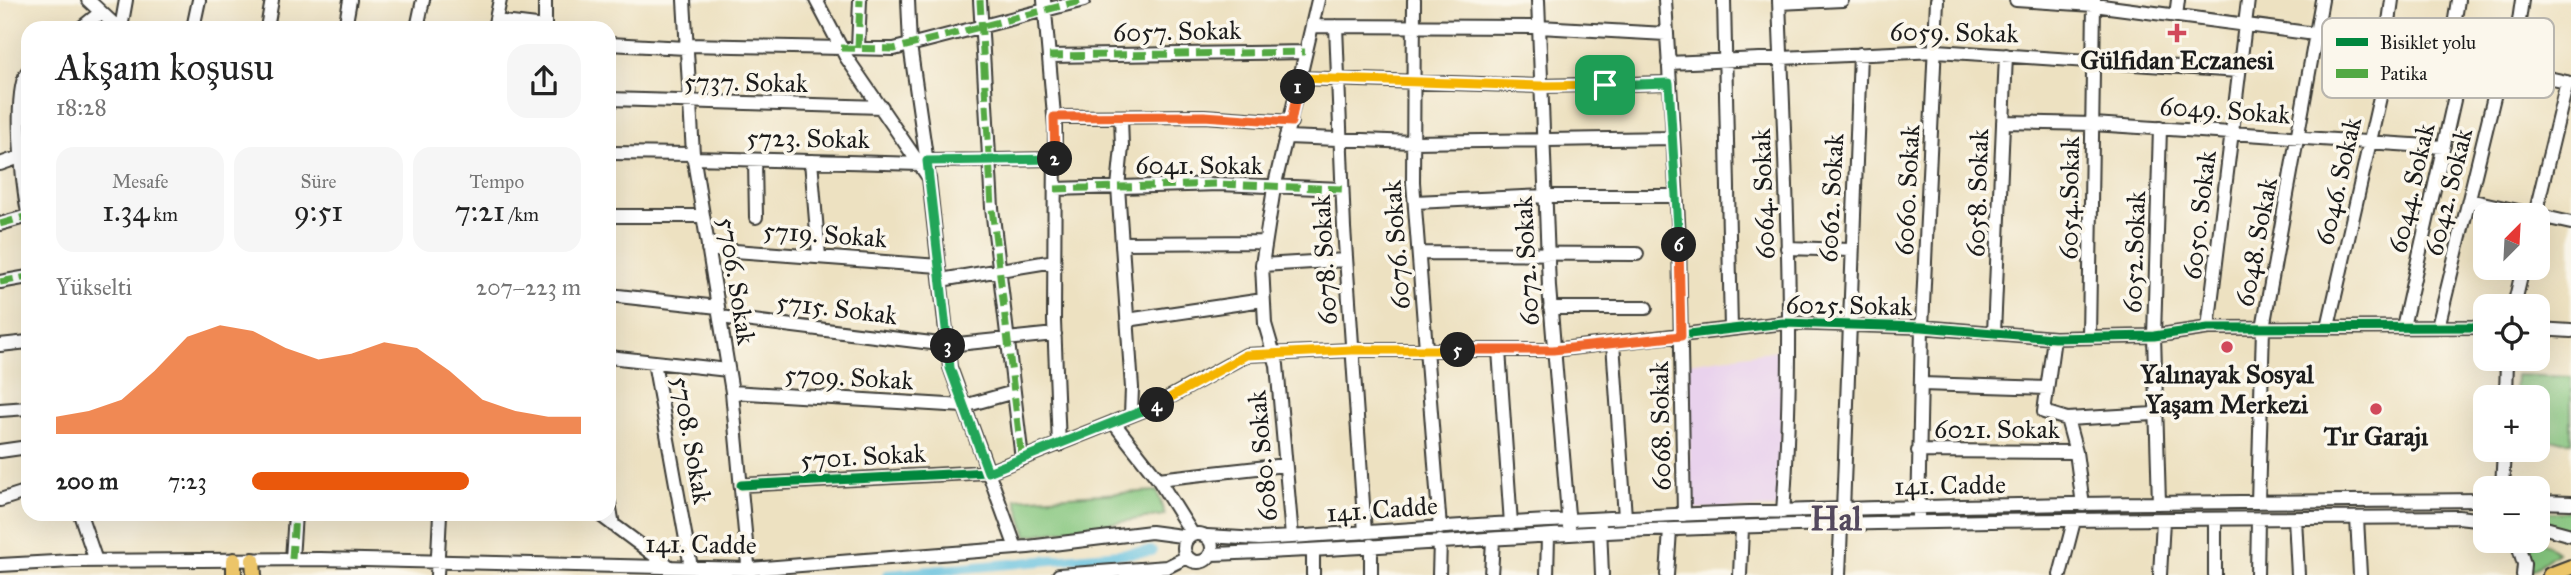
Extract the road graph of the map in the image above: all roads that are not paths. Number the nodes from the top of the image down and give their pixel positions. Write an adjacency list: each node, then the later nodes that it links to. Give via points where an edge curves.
1 (88, 0): 32 (street)
2 (126, 0): 39 (street)
3 (199, 0): 40 (street)
4 (272, 0): 41 (street)
5 (350, 0): 42 (street)
6 (422, 0): 43 (street)
7 (500, 0): 44 (street)
8 (545, 0): 45 (street)
9 (684, 0): 57 (street, 5706. Sokak)
10 (814, 0): 58 (street)
11 (860, 0): 59 (street)
12 (908, 0): 56 (street)
13 (980, 0): 51 (street)
14 (1084, 0): 31 (street)
15 (1318, 0): 47 (street, 6080. Sokak)
16 (1414, 0): 49 (street, 6076. Sokak)
17 (1538, 0): 50 (street, 6072. Sokak)
18 (1665, 0): 52 (street, 6068. Sokak)
19 (1724, 0): 66 (street)
20 (1842, 0): 29 (street)
21 (1937, 0): 60 (street, 6060. Sokak)
22 (2016, 0): 30 (street)
23 (2178, 0): 33 (street)
24 (2248, 0): 46 (street, 6050. Sokak)
25 (2322, 0): 53 (street, 6048. Sokak)
26 (2392, 0): 34 (street, 6046. Sokak)
27 (2458, 0): 35 (street, 6044. Sokak)
28 (2522, 0): 36 (street, 6042. Sokak)
29 (1779, 2): 65 (street, 6064. Sokak)
30 (2094, 3): 33 (street); 67 (street, 6054.Sokak)
31 (1045, 6): 51 (street); 64 (street)
32 (101, 12): 37 (street); 38 (street)
33 (2176, 16): 46 (street)
34 (2391, 18)
35 (2457, 18)
36 (2518, 18)
37 (90, 21)
38 (112, 21)
39 (122, 21)
40 (194, 21)
41 (268, 21)
42 (346, 21)
43 (418, 21)
44 (496, 21)
45 (545, 21)
46 (2245, 25): 53 (street); 69 (street, 6050. Sokak)
47 (1312, 26): 48 (street); 61 (street, 6080. Sokak)
48 (1336, 26): 49 (street); 71 (street, 6078. Sokak)
49 (1414, 27): 50 (street); 72 (street, 6076. Sokak)
50 (1539, 27): 52 (street); 75 (street, 6072. Sokak)
51 (980, 28): 56 (street); 100 (street)
52 (1666, 34): 68 (street, 6068. Sokak)
53 (2318, 35): 54 (street); 92 (street, 6048. Sokak)
54 (2322, 36)
55 (616, 44): 57 (street)
56 (910, 45): 59 (street); 104 (street)
57 (686, 47): 58 (street); 80 (street, 5706. Sokak)
58 (841, 48): 59 (street); 81 (street)
59 (858, 48)
60 (1937, 51): 62 (street, 6059. Sokak); 63 (street, 6059. Sokak); 148 (street, 6060. Sokak)
61 (1305, 52): 64 (street, 6057. Sokak); 70 (street, 6080. Sokak)
62 (1860, 54): 65 (street, 6059. Sokak); 127 (street, 6062. Sokak)
63 (2006, 55): 67 (street, 6059. Sokak); 85 (street, 6058. Sokak)
64 (1049, 57): 82 (street)
65 (1781, 57): 66 (street, 6059. Sokak); 125 (street, 6064. Sokak)
66 (1728, 60): 68 (street, 6059. Sokak); 155 (street)
67 (2094, 60): 69 (street, 6059. Sokak); 86 (street, 6054.Sokak)
68 (1668, 63): 73 (street, 6068. Sokak)
69 (2239, 71): 88 (street, 6050. Sokak)
70 (1300, 78): 71 (street); 84 (street, 6080. Sokak)
71 (1338, 79): 72 (street); 90 (street, 6078. Sokak)
72 (1414, 81): 75 (street); 94 (street, 6076. Sokak)
73 (1669, 83): 75 (street); 91 (street, 6068. Sokak)
74 (2569, 83): 115 (street)
75 (1541, 86): 93 (street, 6072. Sokak)
76 (2379, 98): 95 (street, 6046. Sokak)
77 (2450, 98): 96 (street, 6044. Sokak)
78 (2498, 98): 112 (street, 6042. Sokak)
79 (616, 99): 80 (street, 5737. Sokak)
80 (690, 103): 81 (street, 5737. Sokak); 98 (street, 5706. Sokak)
81 (882, 107): 104 (street)
82 (1054, 117): 83 (street); 101 (street)
83 (1121, 117): 84 (street); 106 (street)
84 (1291, 122): 89 (street, 6080. Sokak)
85 (2003, 122): 86 (street, 6049. Sokak); 158 (street, 6058. Sokak)
86 (2093, 124): 87 (street, 6049. Sokak); 162 (street, 6054.Sokak)
87 (2160, 128): 88 (street, 6049. Sokak); 160 (street, 6052.Sokak)
88 (2232, 132): 92 (street, 6049. Sokak); 153 (street, 6050. Sokak)
89 (1287, 136): 90 (street); 107 (street, 6080. Sokak)
90 (1340, 138): 94 (street); 109 (street, 6078. Sokak)
91 (1672, 138): 93 (street); 111 (street, 6068. Sokak)
92 (2298, 138): 95 (street, 6049. Sokak); 154 (street, 6048. Sokak)
93 (1544, 139): 94 (street); 110 (street, 6072. Sokak)
94 (1413, 142): 113 (street, 6076. Sokak)
95 (2370, 143): 96 (street, 6049. Sokak); 149 (street, 6046. Sokak)
96 (2443, 147): 150 (street, 6044. Sokak)
97 (616, 153): 98 (street, 5723. Sokak)
98 (693, 156): 102 (street, 5723. Sokak); 118 (street, 5706. Sokak)
99 (21, 157): 105 (street)
100 (990, 158): 101 (street, 5723. Sokak); 104 (street, 5723. Sokak); 136 (street)
101 (1055, 159): 108 (street)
102 (755, 160): 103 (street, 5723. Sokak); 119 (street)
103 (811, 161): 104 (street, 5723. Sokak); 131 (street)
104 (924, 162): 135 (street)
105 (0, 164)
106 (1118, 187): 107 (street, 6041. Sokak, via 1219,184); 108 (street, 6041. Sokak); 124 (street)
107 (1274, 188): 109 (street, 6041. Sokak); 123 (street, 6080. Sokak)
108 (1055, 189): 133 (street)
109 (1342, 189): 132 (street, 6078. Sokak)
110 (1545, 196): 111 (street); 113 (street); 129 (street, 6072. Sokak)
111 (1676, 196): 161 (street, 6068. Sokak)
112 (2469, 200): 114 (street); 151 (street, 6042. Sokak)
113 (1415, 202): 128 (street, 6076. Sokak)
114 (2482, 203)
115 (2539, 203)
116 (21, 214): 122 (street)
117 (616, 216): 118 (street)
118 (703, 216): 126 (street, 5706. Sokak)
119 (756, 217)
120 (2550, 218): 121 (street)
121 (2571, 223)
122 (0, 224)
123 (1265, 242): 124 (street); 134 (street, 6080. Sokak)
124 (1122, 243): 145 (street)
125 (1787, 248): 127 (street); 146 (street, 6064. Sokak)
126 (708, 249): 131 (street, 5719. Sokak); 144 (street, 5706. Sokak)
127 (1851, 250): 147 (street, 6062. Sokak)
128 (1419, 253): 129 (street); 170 (street, 6076. Sokak)
129 (1548, 254): 130 (street); 142 (street, 6072. Sokak)
130 (1637, 254)
131 (819, 256): 135 (street, 5719. Sokak)
132 (1346, 260): 134 (street); 169 (street, 6078. Sokak)
133 (1054, 261): 136 (street); 159 (street)
134 (1262, 265): 141 (street, 6080. Sokak)
135 (939, 266): 138 (street)
136 (999, 272): 138 (street); 164 (street)
137 (21, 278): 139 (street)
138 (941, 280): 168 (street)
139 (0, 282)
140 (616, 296): 144 (street, 5715. Sokak)
141 (1264, 300): 145 (street); 173 (street, 6080. Sokak)
142 (1550, 308): 143 (street); 172 (street, 6072. Sokak)
143 (1646, 308)
144 (719, 312): 168 (street, 5715. Sokak); 176 (street, 5706. Sokak)
145 (1127, 320): 185 (street)
146 (1790, 323): 147 (street, 6025. Sokak); 155 (street, 6025. Sokak); 209 (street, 6064. Sokak, via 1790,423)
147 (1849, 324): 148 (street, 6025. Sokak); 208 (street, 6062. Sokak)
148 (1922, 327): 158 (street, 6025. Sokak); 177 (street, 6060. Sokak)
149 (2328, 327): 150 (street, 6025. Sokak); 154 (street, 6025. Sokak)
150 (2403, 327): 151 (street, 6025. Sokak)
151 (2438, 327): 152 (street, 6025. Sokak)
152 (2473, 327)
153 (2208, 328): 154 (street, 6025. Sokak); 160 (street, 6025. Sokak)
154 (2263, 328): 202 (street, 6048. Sokak)
155 (1731, 329): 161 (street, 6025. Sokak)
156 (2550, 330): 157 (street)
157 (2571, 331)
158 (1994, 333): 163 (street, 6025. Sokak)
159 (1055, 334): 164 (street, 5715. Sokak); 188 (street)
160 (2154, 335): 162 (street, 6025. Sokak); 184 (street, 6052.Sokak)
161 (1681, 336): 166 (street, 6025. Sokak); 210 (street, 6068. Sokak)
162 (2089, 337): 163 (street, 6025. Sokak)
163 (2053, 338): 178 (street)
164 (1006, 339): 168 (street, 5715. Sokak); 180 (street)
165 (21, 343): 167 (street)
166 (1613, 343): 172 (street, 6025. Sokak); 211 (street)
167 (0, 345)
168 (948, 345): 181 (street, via 950,368)
169 (1352, 350): 170 (street, 6025. Sokak); 173 (street, 6025. Sokak); 242 (street, 6078. Sokak)
170 (1427, 350): 171 (street, 6025. Sokak); 235 (street, 6076. Sokak)
171 (1499, 350): 172 (street, 6025. Sokak); 227 (street)
172 (1553, 350): 218 (street, 6072. Sokak)
173 (1273, 352): 185 (street, 6025. Sokak, via 1246,355); 194 (street, 6080. Sokak)
174 (616, 358): 175 (street)
175 (654, 362): 176 (street); 254 (street, 5708. Sokak)
176 (728, 370): 179 (street, 5706. Sokak)
177 (1921, 384): 178 (street); 191 (street, 6060. Sokak)
178 (2047, 388): 186 (street, via 2044,412)
179 (732, 392): 181 (street, 5709. Sokak); 197 (street, 5706. Sokak)
180 (1014, 392): 181 (street, 5709. Sokak); 193 (street)
181 (964, 406): 195 (street)
182 (21, 408): 183 (street)
183 (0, 410)
184 (2154, 414): 186 (street); 204 (street, 6052.Sokak)
185 (1131, 415): 187 (street, 6025. Sokak)
186 (2067, 419): 192 (street)
187 (1113, 422): 188 (street, 6025. Sokak); 196 (street)
188 (1059, 445): 193 (street, 6025. Sokak)
189 (21, 448): 190 (street)
190 (0, 451)
191 (1918, 451): 192 (street, 6021. Sokak); 207 (street, 6060. Sokak)
192 (2076, 452): 206 (street)
193 (1022, 460): 195 (street, 6025. Sokak)
194 (1285, 466): 196 (street); 240 (street, 6080. Sokak)
195 (988, 472): 197 (street, 5701. Sokak); 244 (street)
196 (1158, 479): 238 (street)
197 (741, 485): 258 (street, 5706. Sokak)
198 (21, 493): 199 (street)
199 (0, 500)
200 (2456, 500): 201 (street, 141. Cadde); 202 (street, 141. Cadde); 212 (street)
201 (2473, 500)
202 (2258, 502): 204 (street, 141. Cadde)
203 (2550, 502): 205 (street)
204 (2159, 503): 206 (street, 141. Cadde)
205 (2571, 503)
206 (2083, 505): 207 (street, 141. Cadde)
207 (1917, 509): 208 (street, 141. Cadde); 228 (street, 6060. Sokak)
208 (1843, 511): 209 (street, 141. Cadde)
209 (1783, 512): 210 (street, 141. Cadde)
210 (1684, 515): 211 (street, 141. Cadde)
211 (1625, 517): 213 (street, 141. Cadde)
212 (2458, 517): 214 (street, 141. Cadde); 217 (street, 141. Cadde)
213 (1600, 518): 218 (street, 141. Cadde); 234 (street)
214 (2357, 518): 216 (street, 141. Cadde); 275 (street)
215 (2258, 519): 216 (street, 141. Cadde); 220 (street, 141. Cadde); 273 (street)
216 (2295, 519): 274 (street)
217 (2473, 519)
218 (1568, 520): 227 (street, 141. Cadde); 236 (street, 6072. Sokak)
219 (2164, 520): 220 (street, 141. Cadde); 226 (street, 141. Cadde); 271 (street)
220 (2215, 520): 272 (street)
221 (82, 521): 249 (street)
222 (295, 521): 248 (street)
223 (440, 521): 252 (street)
224 (608, 521): 229 (street)
225 (612, 521): 229 (street)
226 (2074, 521): 228 (street, 141. Cadde); 270 (street)
227 (1511, 524): 235 (street, 141. Cadde)
228 (1918, 524): 230 (street, 141. Cadde)
229 (613, 525): 253 (street)
230 (1842, 526): 231 (street, 141. Cadde); 269 (street)
231 (1742, 528): 233 (street, 141. Cadde); 268 (street)
232 (2550, 529): 237 (street)
233 (1670, 530): 234 (street, 141. Cadde); 267 (street)
234 (1600, 533): 236 (street, 141. Cadde); 266 (street)
235 (1440, 535): 242 (street, 141. Cadde); 243 (street, 141. Cadde); 263 (street, 6076. Sokak)
236 (1570, 535): 241 (street, 141. Cadde)
237 (2571, 535)
238 (1191, 536): 239 (street); 244 (street, 141. Cadde, via 1151,532); 250 (street, via 1184,545)
239 (1207, 536): 240 (street, 141. Cadde); 247 (street)
240 (1292, 537): 242 (street, 141. Cadde)
241 (1548, 537): 243 (street, 141. Cadde); 265 (street)
242 (1368, 539): 245 (street, 141. Cadde); 262 (street, 6078. Sokak)
243 (1493, 540): 264 (street)
244 (1016, 548): 258 (street, 141. Cadde)
245 (1313, 551): 247 (street, 141. Cadde); 261 (street)
246 (2521, 553): 276 (street)
247 (1211, 554): 250 (street)
248 (292, 559): 252 (street, 141. Cadde); 257 (street, 141. Cadde)
249 (96, 561): 251 (street, 141. Cadde); 256 (street, 141. Cadde)
250 (1194, 564): 259 (street)
251 (0, 565)
252 (438, 566): 253 (street, 141. Cadde)
253 (670, 567): 254 (street, 141. Cadde)
254 (691, 567): 258 (street, 141. Cadde)
255 (2571, 567): 277 (main road)
256 (234, 568): 257 (street, 141. Cadde)
257 (254, 568)
258 (750, 571)
259 (1167, 571): 260 (street)
260 (1059, 575)
261 (1313, 575)
262 (1371, 575)
263 (1439, 575)
264 (1491, 575)
265 (1547, 575)
266 (1602, 575)
267 (1667, 575)
268 (1740, 575)
269 (1839, 575)
270 (2060, 575)
271 (2160, 575)
272 (2215, 575)
273 (2257, 575)
274 (2298, 575)
275 (2360, 575)
276 (2523, 575)
277 (2550, 575)

